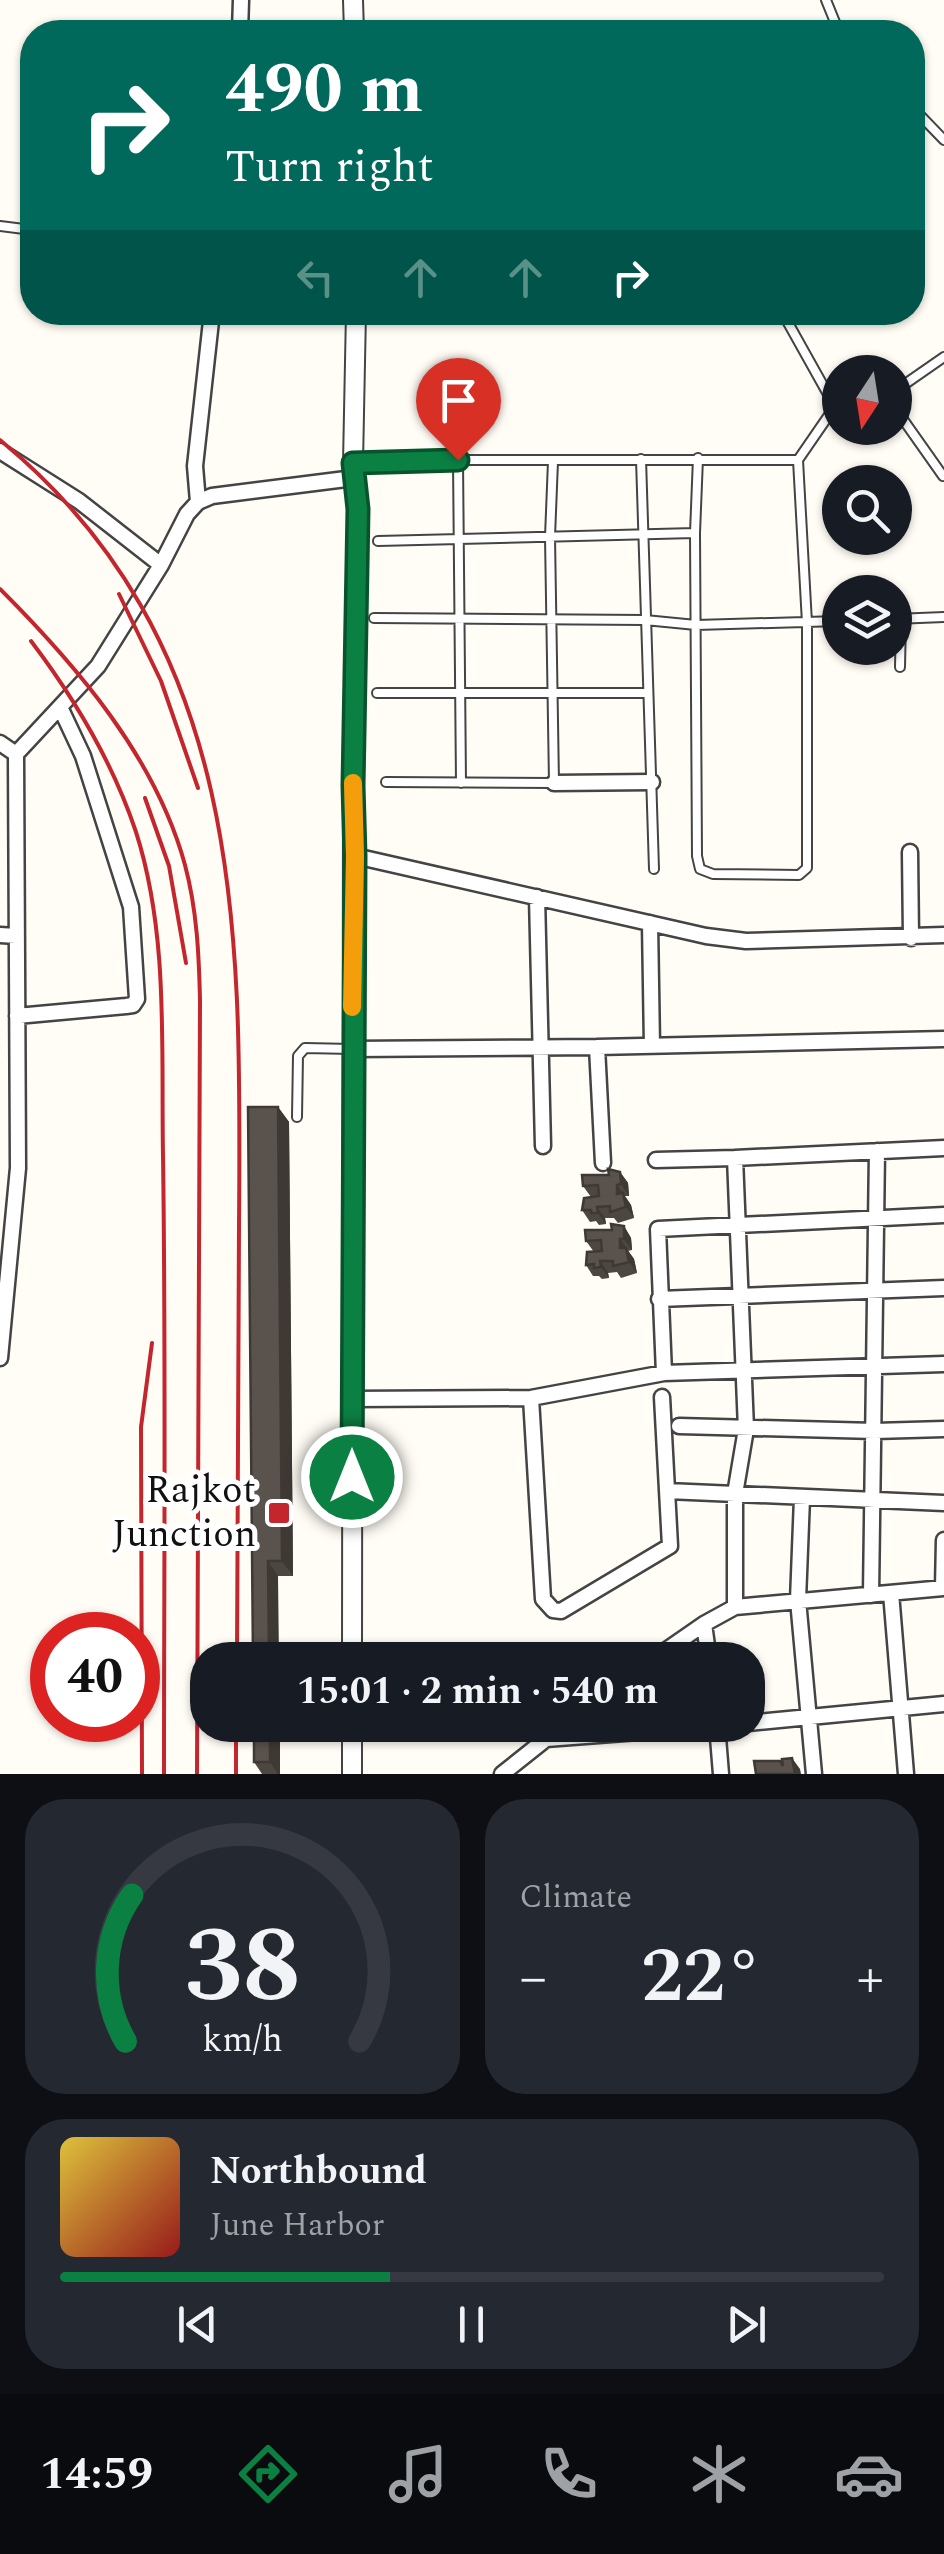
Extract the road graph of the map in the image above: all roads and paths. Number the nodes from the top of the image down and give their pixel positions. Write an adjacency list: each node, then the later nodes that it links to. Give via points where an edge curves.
1 (925, 120): 2 (lane)
2 (944, 140)
3 (211, 325): 19 (street, via 195,466)
4 (356, 325): 17 (street)
5 (790, 325): 7 (lane)
6 (944, 357): 8 (lane)
7 (822, 377)
8 (912, 379)
9 (822, 424): 15 (lane)
10 (912, 432): 18 (lane)
11 (0, 451): 25 (street, via 92,510)
12 (698, 458): 13 (lane); 15 (lane); 20 (lane)
13 (640, 459): 16 (lane); 21 (lane)
14 (458, 460): 16 (lane); 17 (lane); 24 (lane)
15 (798, 460): 32 (lane)
16 (553, 461): 22 (lane)
17 (353, 471): 19 (street); 47 (street)
18 (943, 476)
19 (198, 502): 25 (street)
20 (695, 533): 21 (lane); 34 (lane)
21 (643, 535): 22 (lane); 31 (lane)
22 (550, 537): 24 (lane); 30 (lane)
23 (378, 540): 24 (lane)
24 (457, 540): 29 (lane)
25 (161, 565): 39 (street, via 98,666)
26 (944, 617): 28 (lane)
27 (374, 618): 29 (lane)
28 (912, 618)
29 (461, 620): 30 (lane); 37 (lane)
30 (552, 620): 31 (lane); 38 (lane)
31 (645, 620): 34 (lane); 35 (lane)
32 (806, 623): 33 (lane); 34 (lane); 34 (lane, via 810,858 799,875 700,869)
33 (822, 623)
34 (696, 625)
35 (646, 693): 38 (lane); 43 (lane)
36 (377, 694): 37 (lane)
37 (460, 695): 38 (lane); 44 (lane)
38 (554, 695): 45 (lane)
39 (60, 707): 41 (street); 55 (street, via 83,756 131,906 137,998 133,1005)
40 (0, 743): 41 (street)
41 (16, 754): 53 (street)
42 (386, 782): 44 (lane)
43 (652, 782): 45 (street); 48 (lane)
44 (461, 783): 45 (lane)
45 (554, 783)
46 (910, 852): 54 (street)
47 (355, 856): 49 (street); 60 (street)
48 (654, 870)
49 (536, 898): 50 (street); 58 (street)
50 (650, 923): 54 (street, via 746,940); 57 (street)
51 (0, 935): 53 (street)
52 (944, 935): 54 (street)
53 (16, 936): 55 (street)
54 (911, 938)
55 (17, 1016): 68 (street)
56 (944, 1039): 57 (street)
57 (652, 1046): 59 (street)
58 (542, 1048): 59 (street); 60 (street); 62 (street)
59 (597, 1048): 67 (street)
60 (352, 1049): 61 (lane, via 305,1048 298,1056); 84 (street)
61 (297, 1117)
62 (542, 1146)
63 (944, 1148): 64 (street)
64 (877, 1151): 65 (street); 70 (street)
65 (735, 1158): 66 (street); 71 (street)
66 (656, 1160)
67 (603, 1163)
68 (8, 1185): 72 (street)
69 (944, 1215): 70 (street)
70 (878, 1218): 71 (street); 74 (street)
71 (739, 1225): 75 (street); 76 (street, via 658,1228)
72 (4, 1276): 77 (street)
73 (944, 1288): 74 (street)
74 (877, 1289): 75 (street); 79 (street)
75 (739, 1295): 76 (street); 80 (street)
76 (660, 1299): 81 (street)
77 (0, 1358)
78 (944, 1364): 79 (street)
79 (876, 1367): 80 (street); 88 (street)
80 (744, 1371): 81 (street); 86 (street)
81 (664, 1373): 83 (street)
82 (662, 1397): 89 (street)
83 (531, 1398): 84 (street); 89 (street, via 546,1606 568,1609 670,1546)
84 (352, 1399): 101 (street)
85 (678, 1426): 86 (street)
86 (746, 1429): 88 (street); 90 (street)
87 (944, 1429): 88 (street)
88 (875, 1431): 92 (street)
89 (667, 1491): 90 (street)
90 (736, 1494): 91 (street); 99 (street)
91 (802, 1498): 92 (street); 98 (street)
92 (874, 1501): 93 (street); 97 (street)
93 (944, 1503)
94 (944, 1540): 95 (street)
95 (943, 1588): 96 (street)
96 (891, 1593): 97 (street); 105 (street)
97 (871, 1595): 98 (street)
98 (798, 1600): 99 (street); 106 (street)
99 (735, 1607): 100 (street)
100 (704, 1624): 102 (street); 103 (street)
101 (352, 1642)
102 (678, 1642)
103 (706, 1642)
104 (944, 1704): 105 (street)
105 (901, 1708): 106 (street); 115 (street)
106 (808, 1716): 107 (street); 114 (street)
107 (765, 1721)
108 (352, 1742): 112 (street)
109 (541, 1742): 111 (street)
110 (722, 1742): 113 (street)
111 (504, 1773)
112 (352, 1774)
113 (721, 1774)
114 (814, 1774)
115 (906, 1774)

